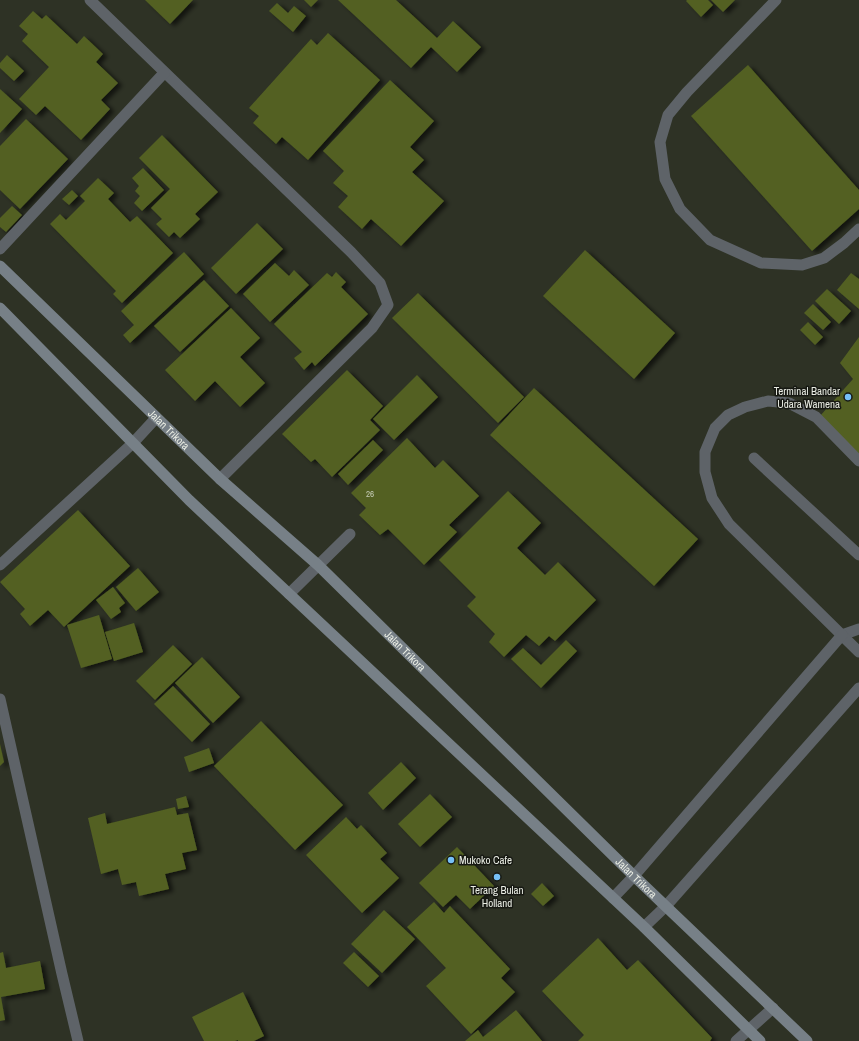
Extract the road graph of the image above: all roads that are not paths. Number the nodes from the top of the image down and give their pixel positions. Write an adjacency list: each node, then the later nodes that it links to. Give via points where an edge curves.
1 (90, 0): 3 (street)
2 (776, 0): 4 (street, via 687,92 668,116 660,142 666,179 680,209 710,240 761,264 802,265 824,258)
3 (164, 73): 5 (street); 12 (street, via 351,252 380,283 388,305 372,328)
4 (859, 228)
5 (0, 249)
6 (0, 266): 8 (main road, Jalan Trikora)
7 (0, 308): 9 (main road)
8 (156, 418): 9 (street); 12 (main road, Jalan Trikora)
9 (133, 443): 15 (street); 17 (main road)
10 (754, 458): 14 (street)
11 (859, 461): 19 (street, via 816,417 789,403 768,401 728,415 715,428 705,452 705,472 712,498 729,524)
12 (220, 479): 16 (main road, Jalan Trikora)
13 (350, 534): 16 (street)
14 (859, 555)
15 (0, 565)
16 (318, 565): 17 (street); 23 (main road, Jalan Trikora)
17 (289, 594): 24 (main road)
18 (859, 629): 19 (street)
19 (842, 635): 20 (street); 23 (street)
20 (859, 652)
21 (859, 688): 25 (street)
22 (0, 699): 29 (street)
23 (634, 876): 24 (street); 25 (main road, Jalan Trikora)
24 (613, 898): 26 (main road)
25 (666, 906): 26 (street); 27 (main road, Jalan Trikora)
26 (644, 927): 28 (main road)
27 (772, 1008): 28 (street); 32 (main road, Jalan Trikora)
28 (748, 1030): 30 (street); 31 (main road)
29 (78, 1041)
30 (736, 1041)
31 (760, 1041)
32 (807, 1041)

